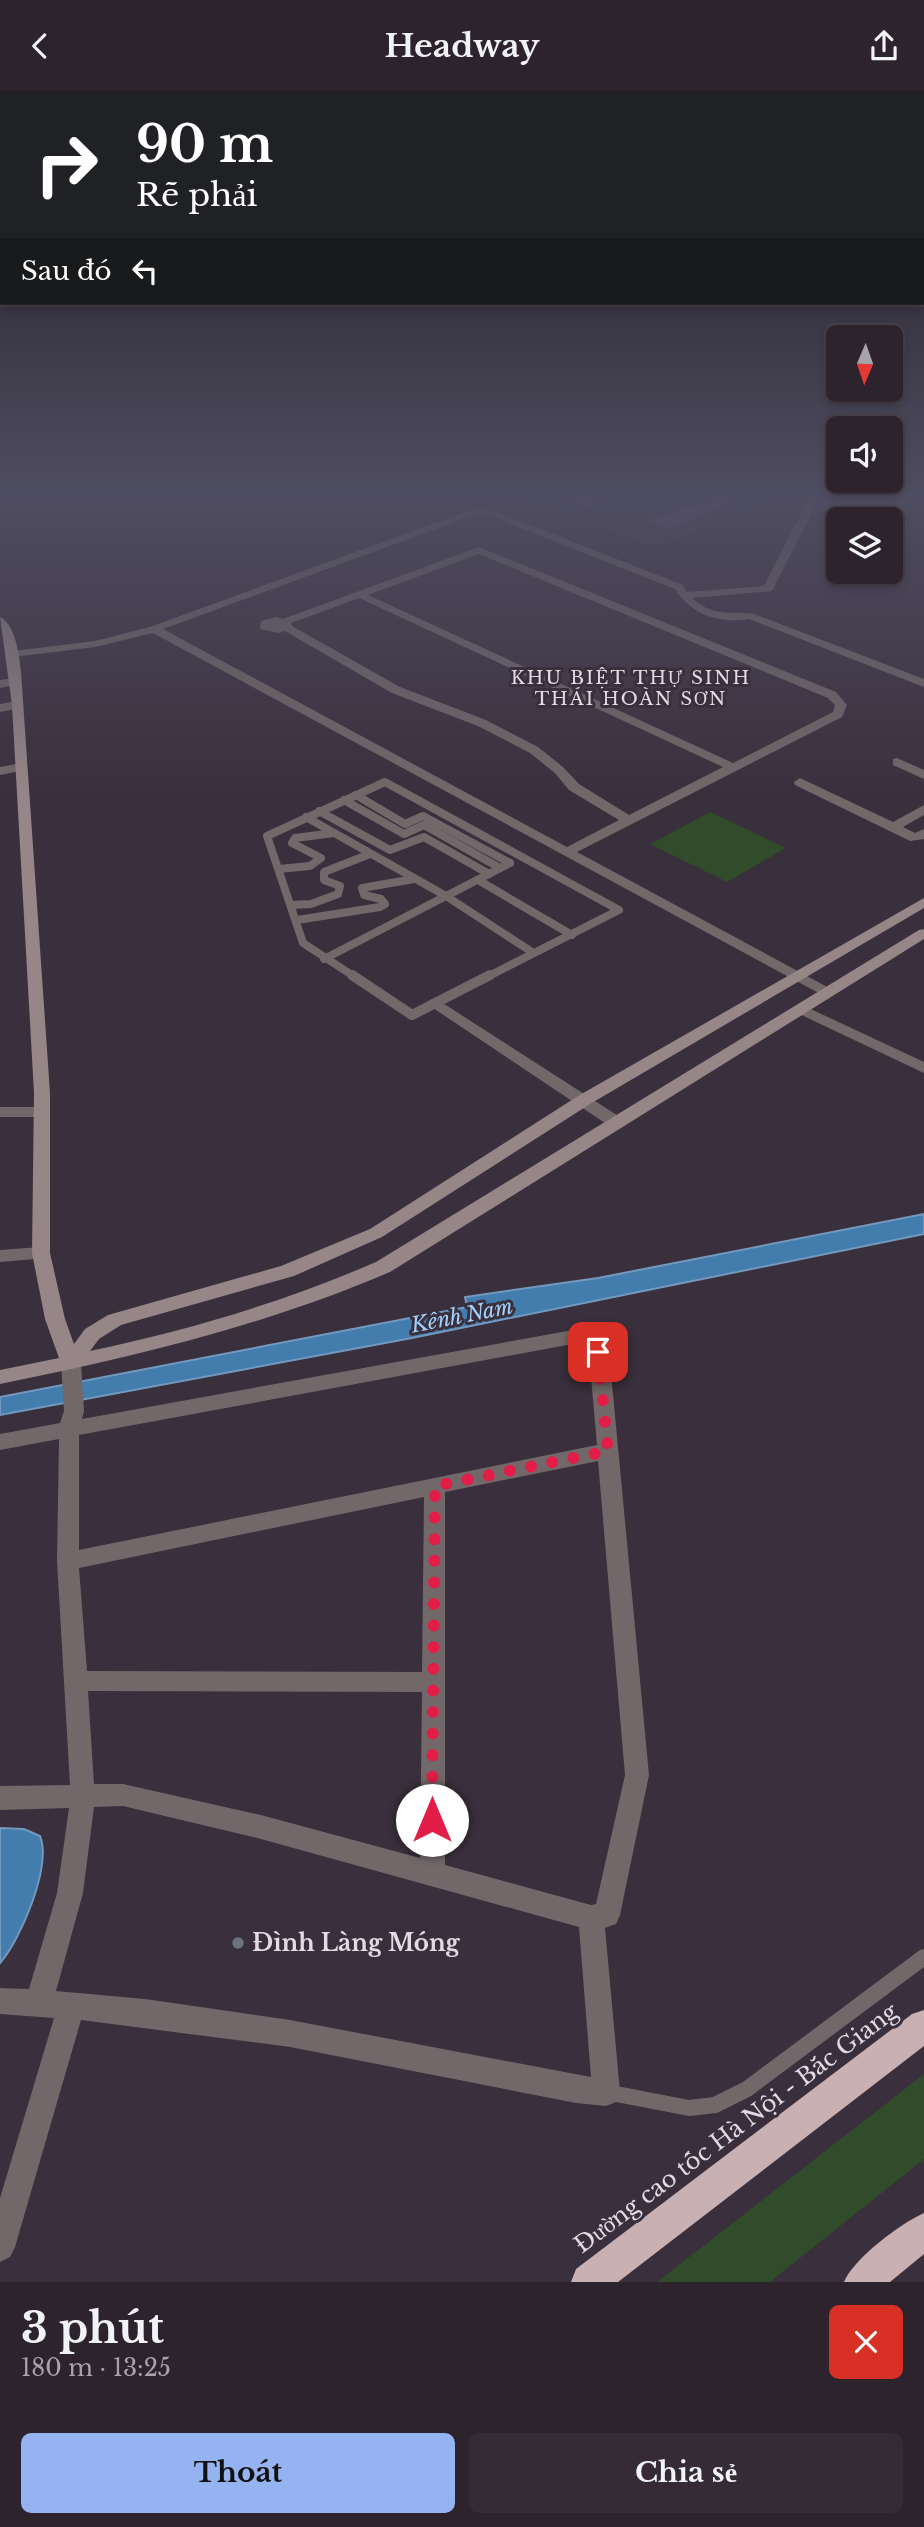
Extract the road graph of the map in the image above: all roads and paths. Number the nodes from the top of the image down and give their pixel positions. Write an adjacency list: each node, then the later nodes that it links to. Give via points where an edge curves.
1 (249, 594): 7 (street)
2 (358, 594): 15 (street); 24 (street, via 286,625 396,690 507,736 559,770 574,787)
3 (594, 594): 15 (street, via 832,695 841,705 838,714)
4 (705, 594): 5 (street)
5 (684, 596): 10 (street, via 695,613 750,616)
6 (0, 620): 8 (main road, via 7,631)
7 (154, 629): 8 (street); 28 (street)
8 (9, 657): 9 (main road)
9 (8, 683): 11 (main road)
10 (924, 683)
11 (18, 705): 12 (street); 14 (main road)
12 (0, 708)
13 (897, 762): 17 (street)
14 (20, 767): 16 (street); 50 (main road)
15 (732, 768): 24 (street)
16 (0, 771)
17 (924, 775)
18 (800, 782): 25 (street)
19 (356, 795): 20 (lane); 30 (lane, via 405,824 423,816 510,863); 40 (lane, via 385,782 619,910)
20 (344, 800): 22 (lane); 30 (lane, via 404,834 424,825)
21 (924, 809): 25 (street)
22 (319, 811): 23 (lane); 32 (lane, via 390,850 424,837)
23 (306, 817): 26 (lane); 31 (lane, via 267,836)
24 (629, 820): 28 (street)
25 (894, 827): 27 (street, via 915,838)
26 (334, 833): 29 (lane); 31 (lane, via 295,838 292,843 296,847 321,858 310,866)
27 (924, 833)
28 (569, 851): 43 (street)
29 (370, 854): 33 (lane); 37 (lane, via 324,872 324,880 340,886 338,894 311,904)
30 (500, 868): 32 (lane)
31 (279, 869): 37 (lane)
32 (489, 874): 34 (lane)
33 (414, 880): 35 (lane); 38 (lane, via 362,888 364,895 382,899 386,904 380,907)
34 (478, 880): 35 (lane); 40 (lane)
35 (446, 896): 41 (lane); 42 (lane)
36 (924, 902): 43 (main road)
37 (291, 905): 38 (lane)
38 (297, 921): 42 (lane, via 303,943)
39 (924, 933): 44 (main road)
40 (572, 935): 41 (lane)
41 (532, 951): 45 (lane)
42 (324, 959): 45 (lane, via 412,1014)
43 (796, 976): 44 (street); 48 (main road)
44 (827, 992): 46 (main road)
45 (435, 1003): 48 (street)
46 (800, 1009): 47 (street); 51 (main road)
47 (924, 1068)
48 (584, 1100): 51 (street); 54 (main road, via 376,1233 287,1272 115,1321 92,1334)
49 (0, 1112): 50 (lane)
50 (42, 1112): 52 (main road)
51 (617, 1123): 54 (main road, via 383,1267 348,1283 253,1317)
52 (41, 1253): 53 (street); 54 (main road, via 55,1319)
53 (0, 1256)
54 (71, 1363): 55 (main road); 56 (street)
55 (0, 1377)
56 (71, 1420): 57 (street); 58 (street, via 573,1337 589,1339 598,1352); 60 (street)
57 (0, 1442)
58 (608, 1451): 59 (street); 66 (street, via 637,1775 607,1915)
59 (435, 1486): 60 (street); 62 (street)
60 (68, 1561): 61 (street)
61 (76, 1681): 62 (street); 63 (street)
62 (433, 1682): 65 (street)
63 (83, 1796): 64 (street); 65 (street, via 123,1795 261,1827); 69 (street, via 70,1893)
64 (0, 1798)
65 (432, 1875): 66 (street)
66 (591, 1918): 72 (street)
67 (924, 1957): 72 (lane, via 747,2089 715,2105 689,2108)
68 (0, 2001): 69 (street)
69 (40, 2002): 70 (street)
70 (72, 2004): 72 (street, via 329,2039); 74 (street)
71 (924, 2027): 75 (highway, Đường cao tốc Hà Nội - Bắc Giang)
72 (606, 2092)
73 (924, 2231): 76 (highway)
74 (0, 2248)
75 (589, 2282)
76 (862, 2282)

